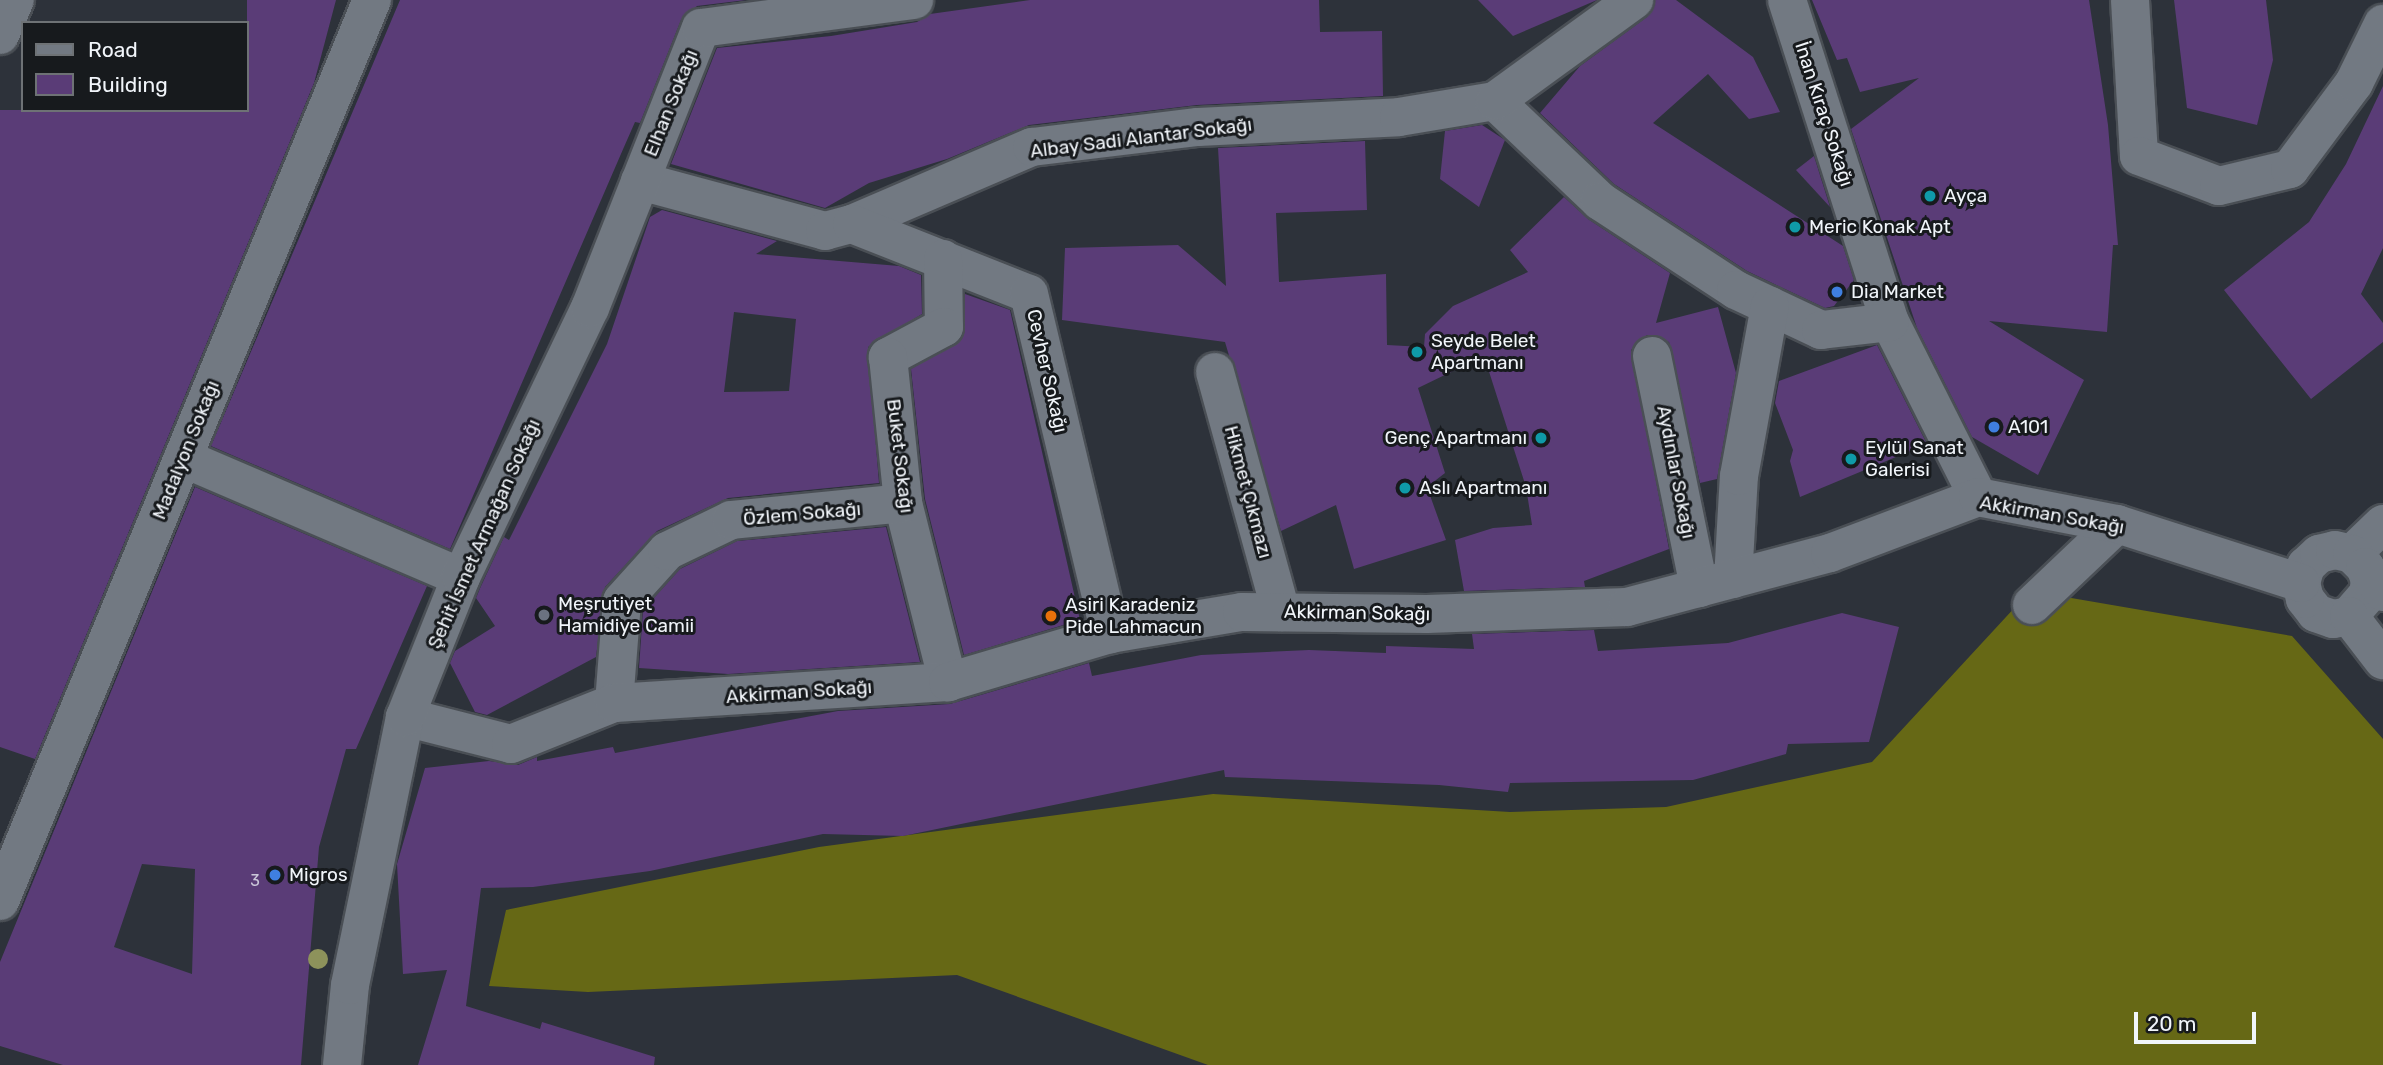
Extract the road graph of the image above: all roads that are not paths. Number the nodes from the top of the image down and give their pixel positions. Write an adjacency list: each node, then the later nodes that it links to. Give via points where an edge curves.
1 (15, 0): 8 (street)
2 (372, 0): 17 (street, Madalyon Sokağı)
3 (914, 0): 10 (street, Elhan Sokağı, via 701,28)
4 (1634, 0): 9 (street)
5 (2130, 0): 7 (street, via 2139,156 2219,186 2290,169 2354,83)
6 (1786, 2): 14 (street, İnan Kıraç Sokağı)
7 (2383, 24)
8 (0, 35)
9 (1496, 101): 11 (street, Albay Sadi Alantar Sokağı, via 1399,117 1198,127 1032,147); 13 (street, via 1600,201 1736,290)
10 (640, 181): 11 (street, Albay Sadi Alantar Sokağı, via 825,231); 23 (street, Şehit İsmet Armağan Sokağı, via 590,307)
11 (852, 224): 12 (street, Cevher Sokağı)
12 (943, 259): 19 (street, Buket Sokağı, via 944,327 888,357); 29 (street, Cevher Sokağı, via 1029,294)
13 (1770, 306): 14 (street, via 1821,330); 24 (street)
14 (1889, 322): 18 (street, İnan Kıraç Sokağı)
15 (1652, 356): 24 (street, Aydınlar Sokağı)
16 (1216, 372): 27 (street, Hikmet Çıkmazı)
17 (183, 458): 23 (street); 34 (street, Madalyon Sokağı)
18 (1978, 497): 20 (street, Akkirman Sokağı); 24 (street, Akkirman Sokağı, via 1830,553)
19 (903, 503): 31 (street, Buket Sokağı); 32 (street, Özlem Sokağı, via 731,520 667,551 622,601)
20 (2117, 524): 25 (street, Akkirman Sokağı); 26 (street)
21 (2383, 524): 22 (street)
22 (2367, 571): 25 (street, via 2336,550 2319,554 2306,566); 28 (street, via 2368,594)
23 (461, 576): 33 (street, Şehit İsmet Armağan Sokağı)
24 (1716, 583): 27 (street, Akkirman Sokağı, via 1627,607 1427,614)
25 (2301, 583): 28 (street, via 2305,600 2316,613 2333,619)
26 (2032, 605)
27 (1281, 612): 29 (street, Akkirman Sokağı, via 1242,612)
28 (2349, 616): 30 (street)
29 (1110, 634): 31 (street, Akkirman Sokağı)
30 (2383, 660)
31 (948, 682): 32 (street, Akkirman Sokağı)
32 (614, 703): 33 (street, Akkirman Sokağı, via 511,744)
33 (405, 718): 35 (street, Şehit İsmet Armağan Sokağı, via 350,985)
34 (0, 901)
35 (342, 1065)

